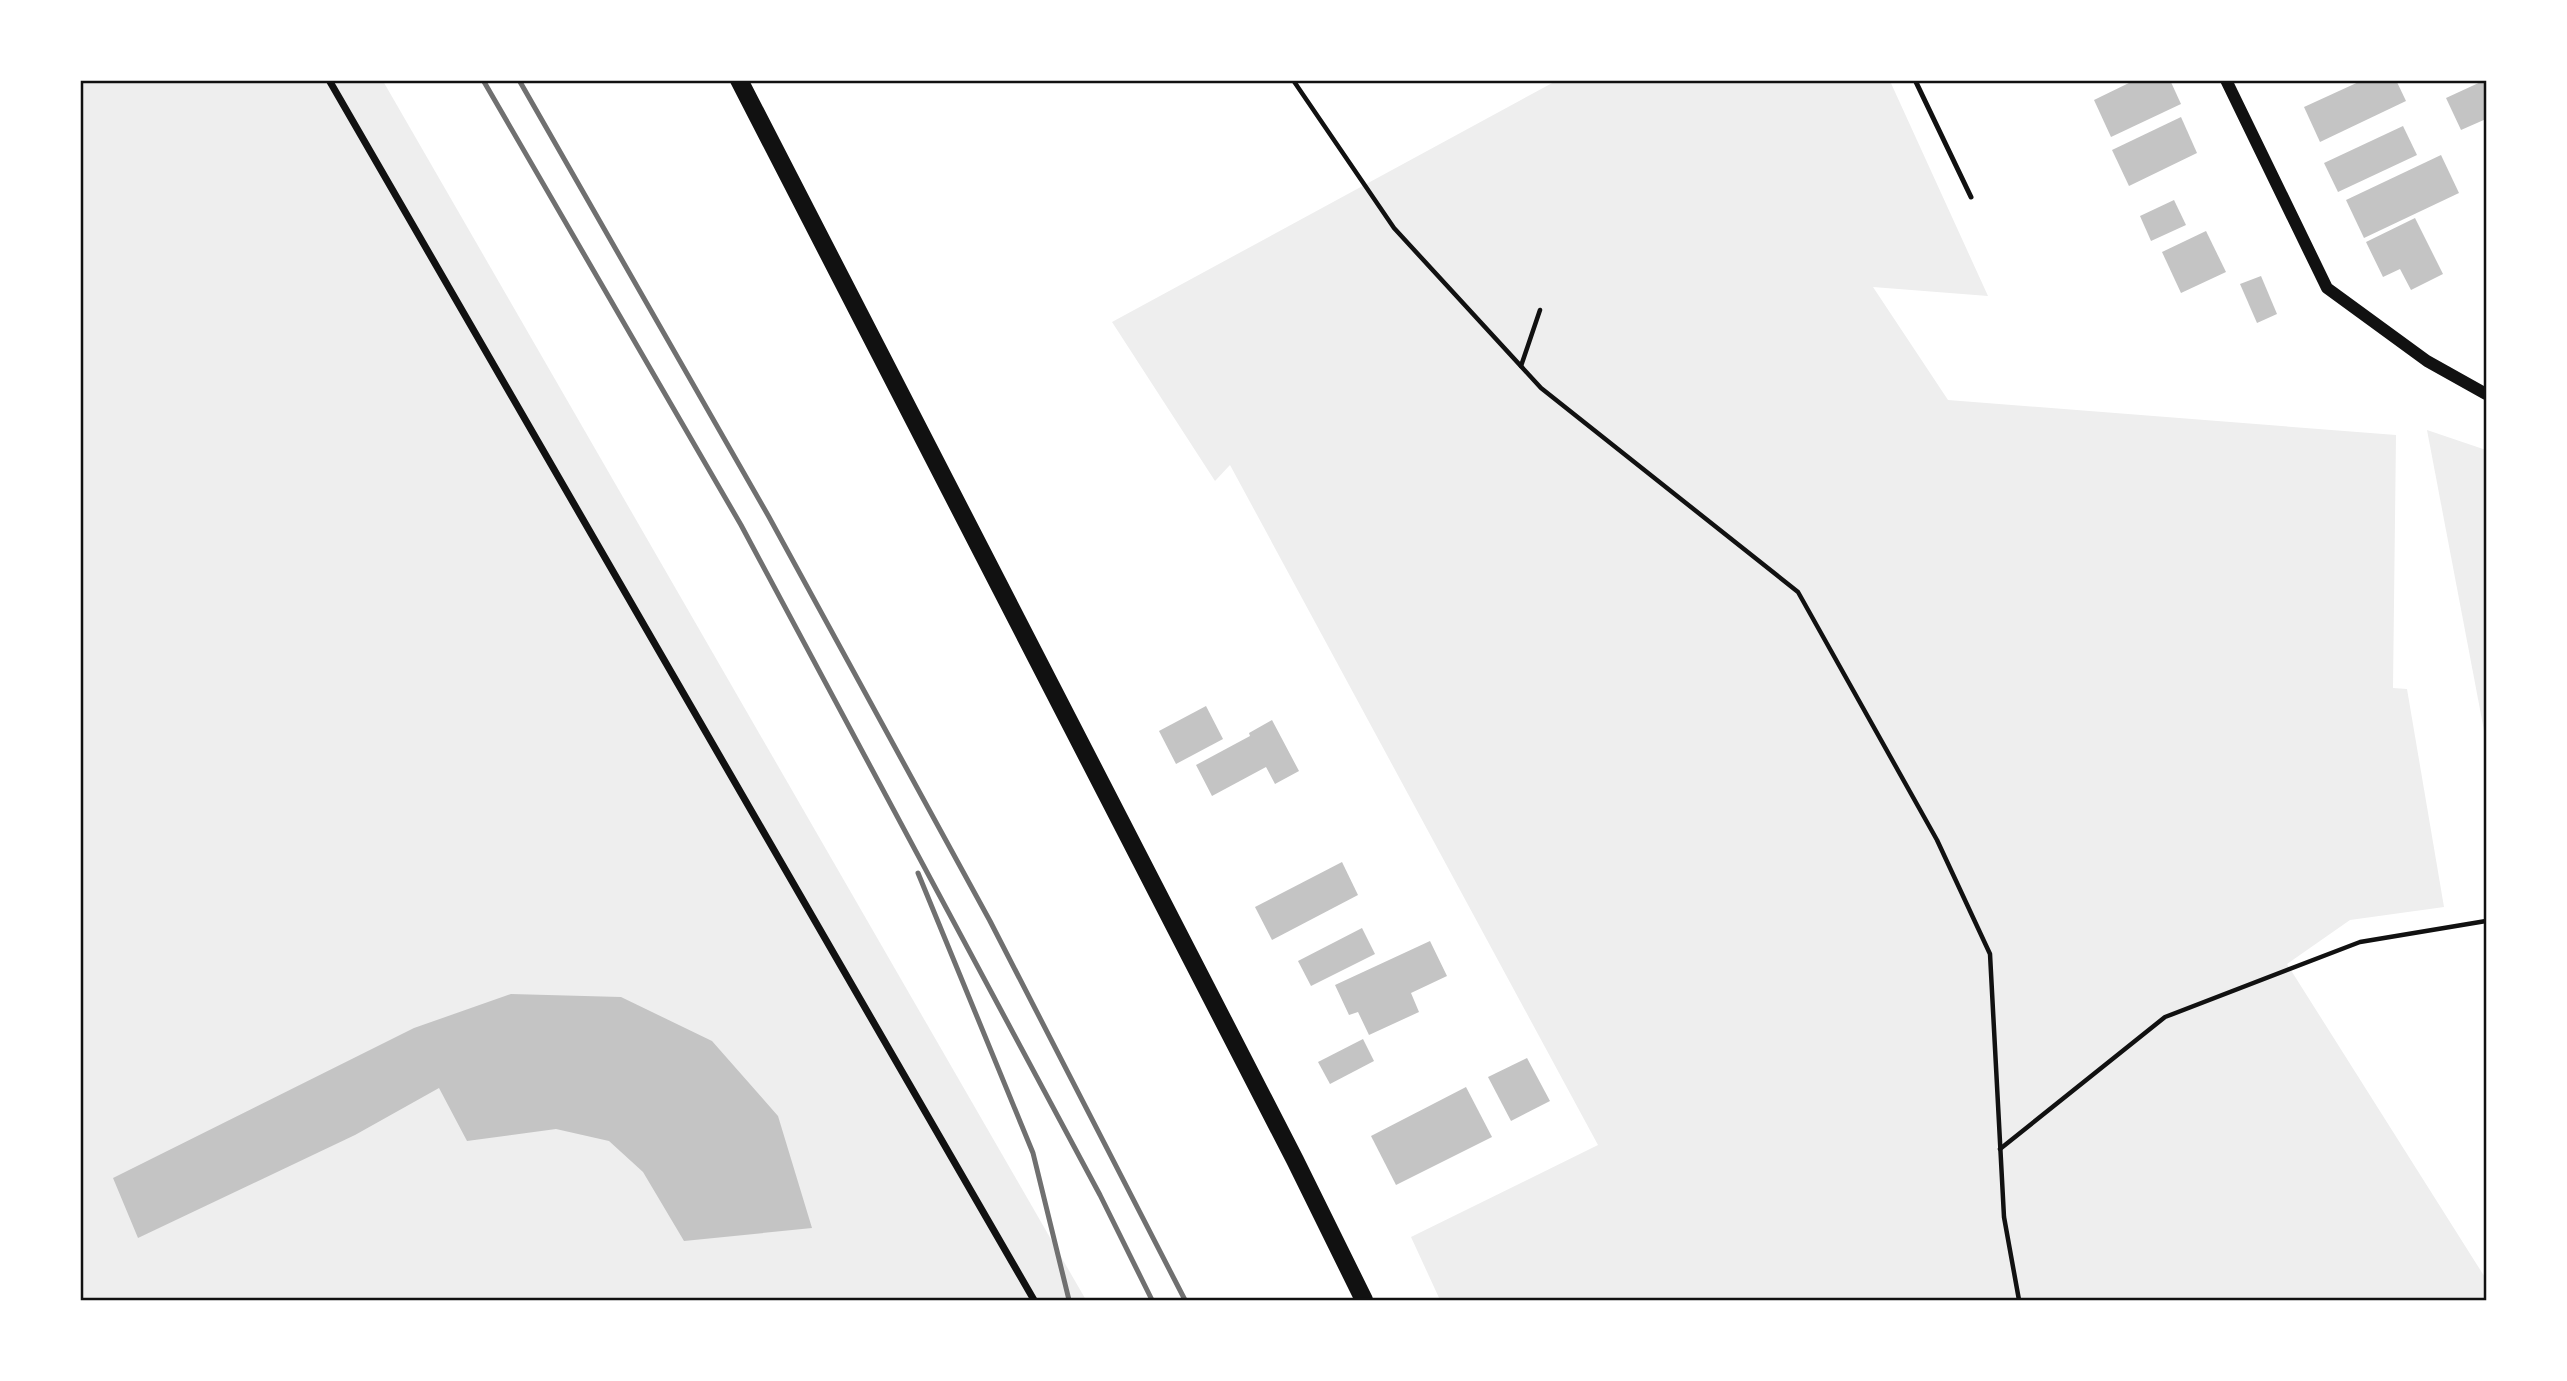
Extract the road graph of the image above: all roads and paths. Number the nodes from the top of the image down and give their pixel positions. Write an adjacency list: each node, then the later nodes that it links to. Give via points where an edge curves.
1 (329, 80): 12 (street)
2 (740, 80): 13 (main road)
3 (1293, 80): 8 (path, via 1394,228)
4 (1915, 80): 6 (lane)
5 (2226, 80): 9 (street, via 2327,288 2427,361)
6 (1971, 197)
7 (1540, 310): 8 (path)
8 (1521, 367): 11 (path, via 1541,388 1798,592 1937,840 1990,954)
9 (2487, 394)
10 (2487, 921): 11 (path, via 2360,942 2165,1017)
11 (2000, 1149): 14 (path, via 2004,1217)
12 (1034, 1300)
13 (1364, 1300)
14 (2019, 1300)

